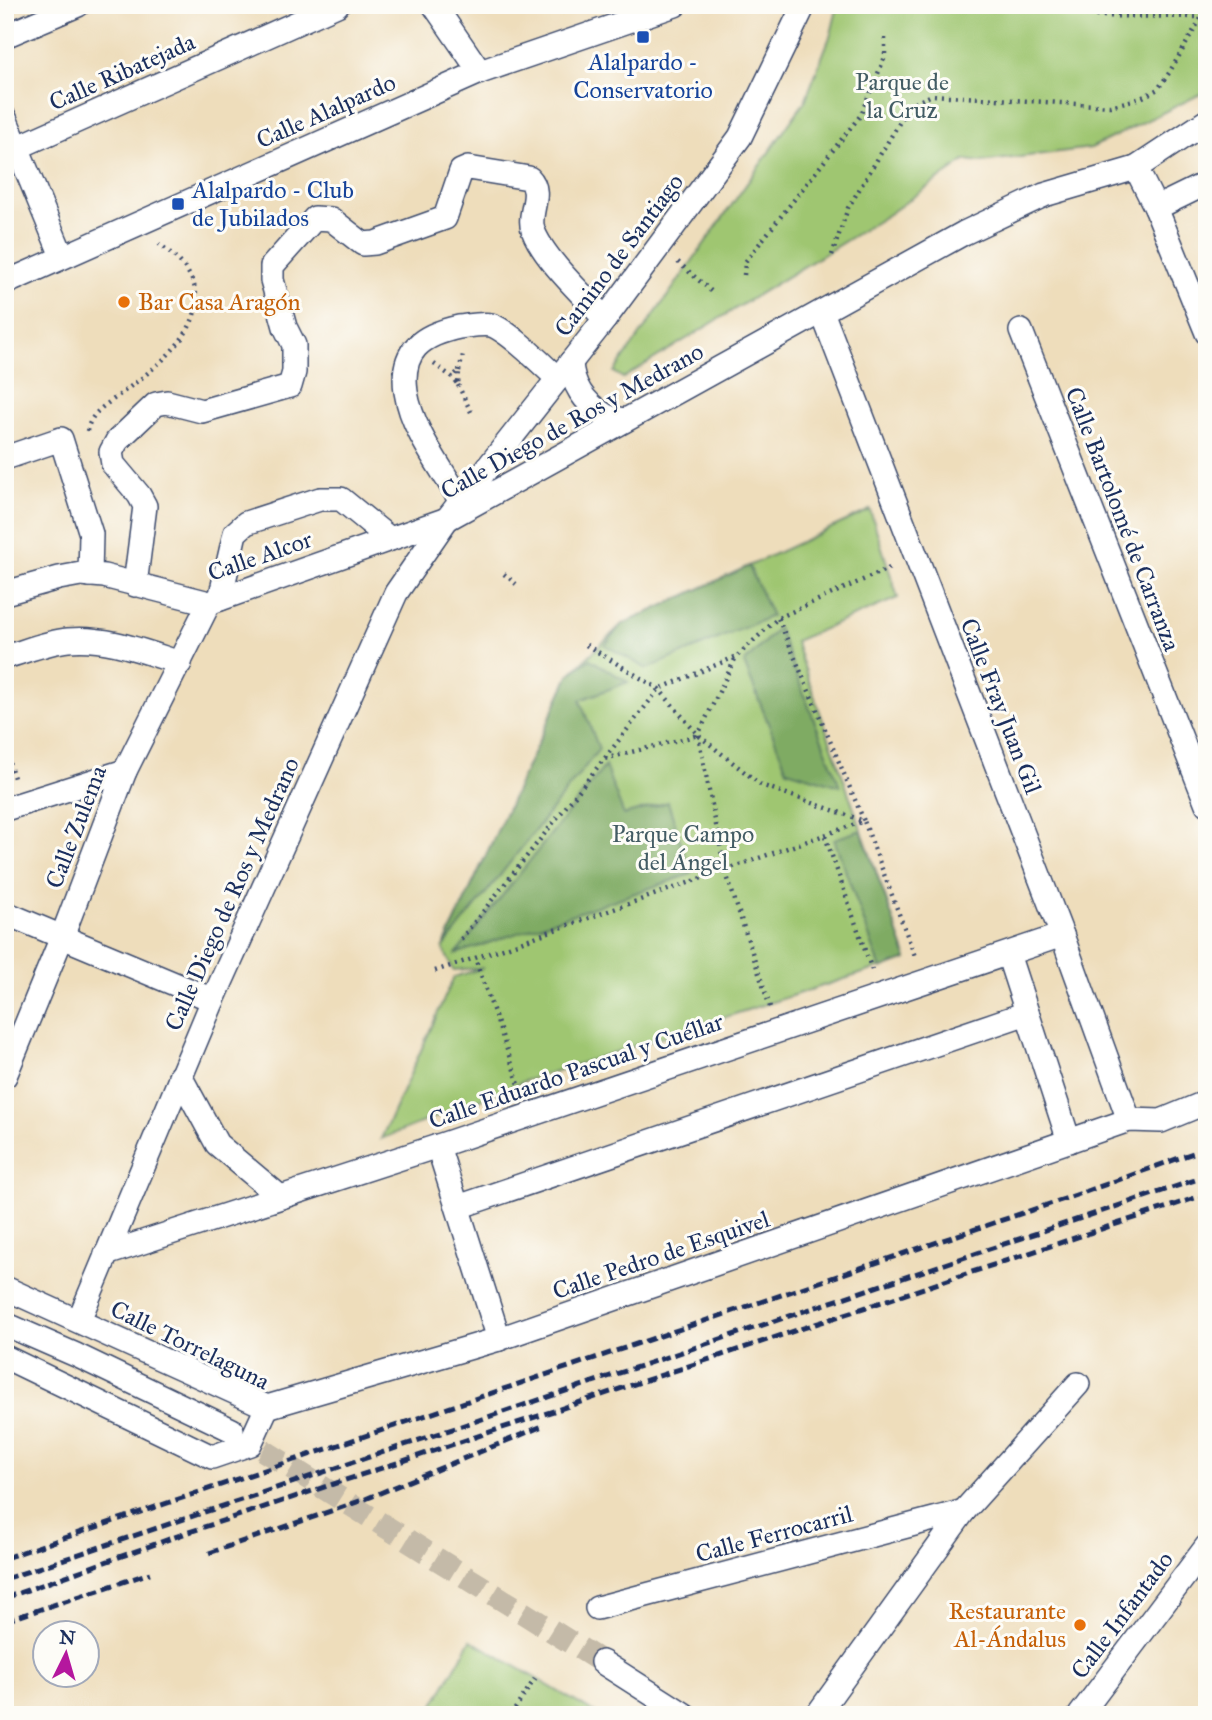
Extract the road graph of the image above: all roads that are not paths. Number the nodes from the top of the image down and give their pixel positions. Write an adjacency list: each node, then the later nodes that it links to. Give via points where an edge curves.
1 (78, 5): 6 (street)
2 (337, 5): 10 (street, Calle Ribatejada)
3 (434, 5): 7 (street)
4 (675, 5): 7 (street, Calle Alalpardo)
5 (804, 5): 17 (street, Camino de Santiago, via 740,137)
6 (5, 36)
7 (480, 72): 14 (street, Calle Alalpardo)
8 (5, 118): 10 (street)
9 (1207, 121): 11 (street, Calle Diego de Ros y Medrano)
10 (12, 151): 14 (street)
11 (1136, 168): 13 (street); 16 (street, Calle Diego de Ros y Medrano, via 1044,195 964,233)
12 (1207, 183): 13 (street)
13 (1156, 208): 19 (street)
14 (62, 256): 15 (street, Calle Alalpardo)
15 (5, 283)
16 (822, 313): 21 (street, Calle Diego de Ros y Medrano); 35 (street, Calle Fray Juan Gil)
17 (605, 319): 20 (street, Camino de Santiago); 26 (street, via 547,254 531,227 536,194 529,178 468,168 461,171 445,218 374,243 363,244 331,219 315,218 272,266 275,292 294,345 290,386 202,411 167,402 156,404 111,452 113,464 145,506)
18 (1021, 331): 32 (street, Calle Bartolomé de Carranza)
19 (1207, 333)
20 (565, 371): 21 (street, via 604,416); 23 (street, Camino de Santiago); 23 (street, via 492,325 441,331 411,351 404,368 406,393)
21 (625, 420): 23 (street, Calle Diego de Ros y Medrano)
22 (5, 458): 25 (street, via 61,439 91,534)
23 (454, 510): 24 (street, Calle Alcor); 38 (street, Calle Diego de Ros y Medrano, via 396,593)
24 (390, 539): 28 (street, Calle Alcor); 28 (street, Calle Zulema, via 341,499 320,499 246,523 235,533)
25 (90, 575): 26 (street, Calle Alcor); 27 (street, Calle Alcor)
26 (135, 585): 28 (street, Calle Alcor)
27 (5, 593)
28 (215, 601): 30 (street, Calle Zulema)
29 (5, 657): 30 (street, via 49,643 85,640)
30 (180, 663): 31 (street, Calle Zulema)
31 (125, 771): 33 (street); 36 (street, Calle Zulema)
32 (1207, 804)
33 (5, 809)
34 (5, 913): 36 (street)
35 (1062, 935): 37 (street, Calle Eduardo Pascual y Cuéllar); 43 (street, Calle Fray Juan Gil)
36 (62, 937): 38 (street); 40 (street, Calle Zulema)
37 (1009, 954): 39 (street); 45 (street, Calle Eduardo Pascual y Cuéllar)
38 (213, 1000): 41 (street, Calle Diego de Ros y Medrano)
39 (1027, 1013): 44 (street); 47 (street)
40 (5, 1076)
41 (180, 1076): 46 (street, via 217,1144); 48 (street, Calle Diego de Ros y Medrano)
42 (1207, 1102): 43 (street, Calle Pedro de Esquivel, via 1161,1121)
43 (1129, 1121): 44 (street, Calle Pedro de Esquivel)
44 (1069, 1141): 52 (street, Calle Pedro de Esquivel)
45 (438, 1146): 46 (street, Calle Eduardo Pascual y Cuéllar); 47 (street)
46 (279, 1196): 48 (street, Calle Eduardo Pascual y Cuéllar)
47 (457, 1206): 52 (street)
48 (106, 1254): 50 (street, Calle Diego de Ros y Medrano)
49 (5, 1288): 50 (street, Calle Torrelaguna)
50 (79, 1320): 55 (street, Calle Torrelaguna)
51 (5, 1324): 56 (street)
52 (499, 1339): 55 (street, Calle Pedro de Esquivel)
53 (5, 1357): 55 (street, Calle Torrelaguna, via 212,1457 250,1444)
54 (1078, 1384): 57 (street)
55 (267, 1407)
56 (232, 1430)
57 (964, 1511): 59 (street, Calle Ferrocarril); 62 (street)
58 (1207, 1546): 63 (street, Calle Infantado)
59 (597, 1608)
60 (601, 1662): 61 (street)
61 (685, 1715)
62 (817, 1715)
63 (1080, 1715)

